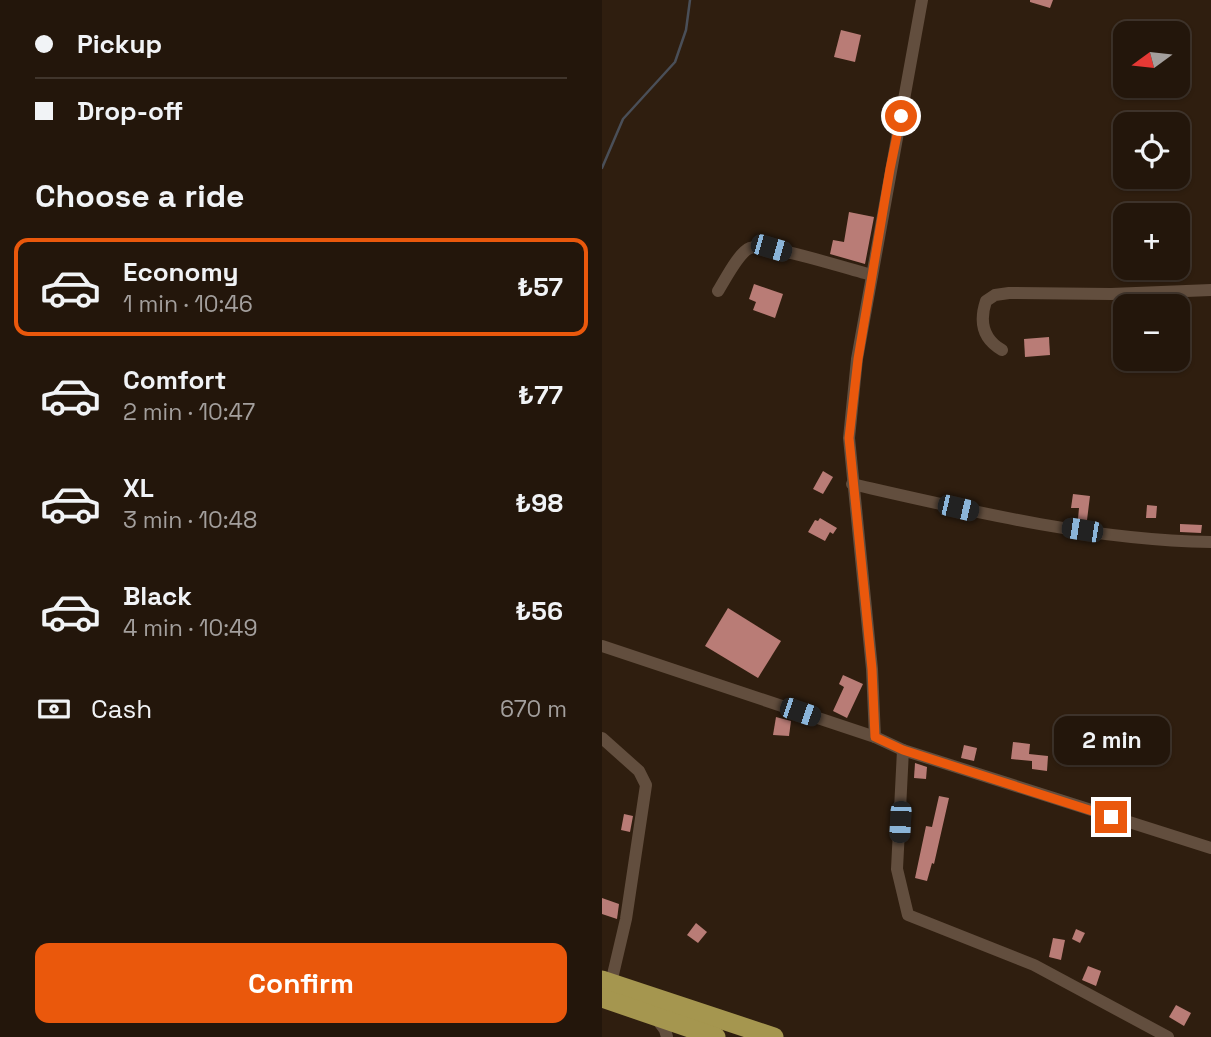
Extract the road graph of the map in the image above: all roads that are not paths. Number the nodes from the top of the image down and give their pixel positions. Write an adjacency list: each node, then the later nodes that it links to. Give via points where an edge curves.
1 (922, 0): 2 (street)
2 (872, 275): 4 (street, via 753,247 739,258); 6 (street, via 849,438)
3 (1211, 290): 5 (street, via 995,295 986,301 982,321 984,334)
4 (718, 291)
5 (1002, 350)
6 (852, 484): 7 (street, via 1045,524); 9 (street)
7 (1211, 542)
8 (602, 646): 9 (street)
9 (875, 737): 11 (street)
10 (602, 738): 13 (street, via 639,771 646,786 626,919)
11 (903, 750): 12 (street); 18 (street, via 897,869 908,915 1034,965)
12 (1211, 848)
13 (605, 987): 14 (highway); 17 (highway)
14 (653, 1016): 15 (street); 16 (highway)
15 (667, 1037)
16 (716, 1037)
17 (774, 1037)
18 (1168, 1037)

